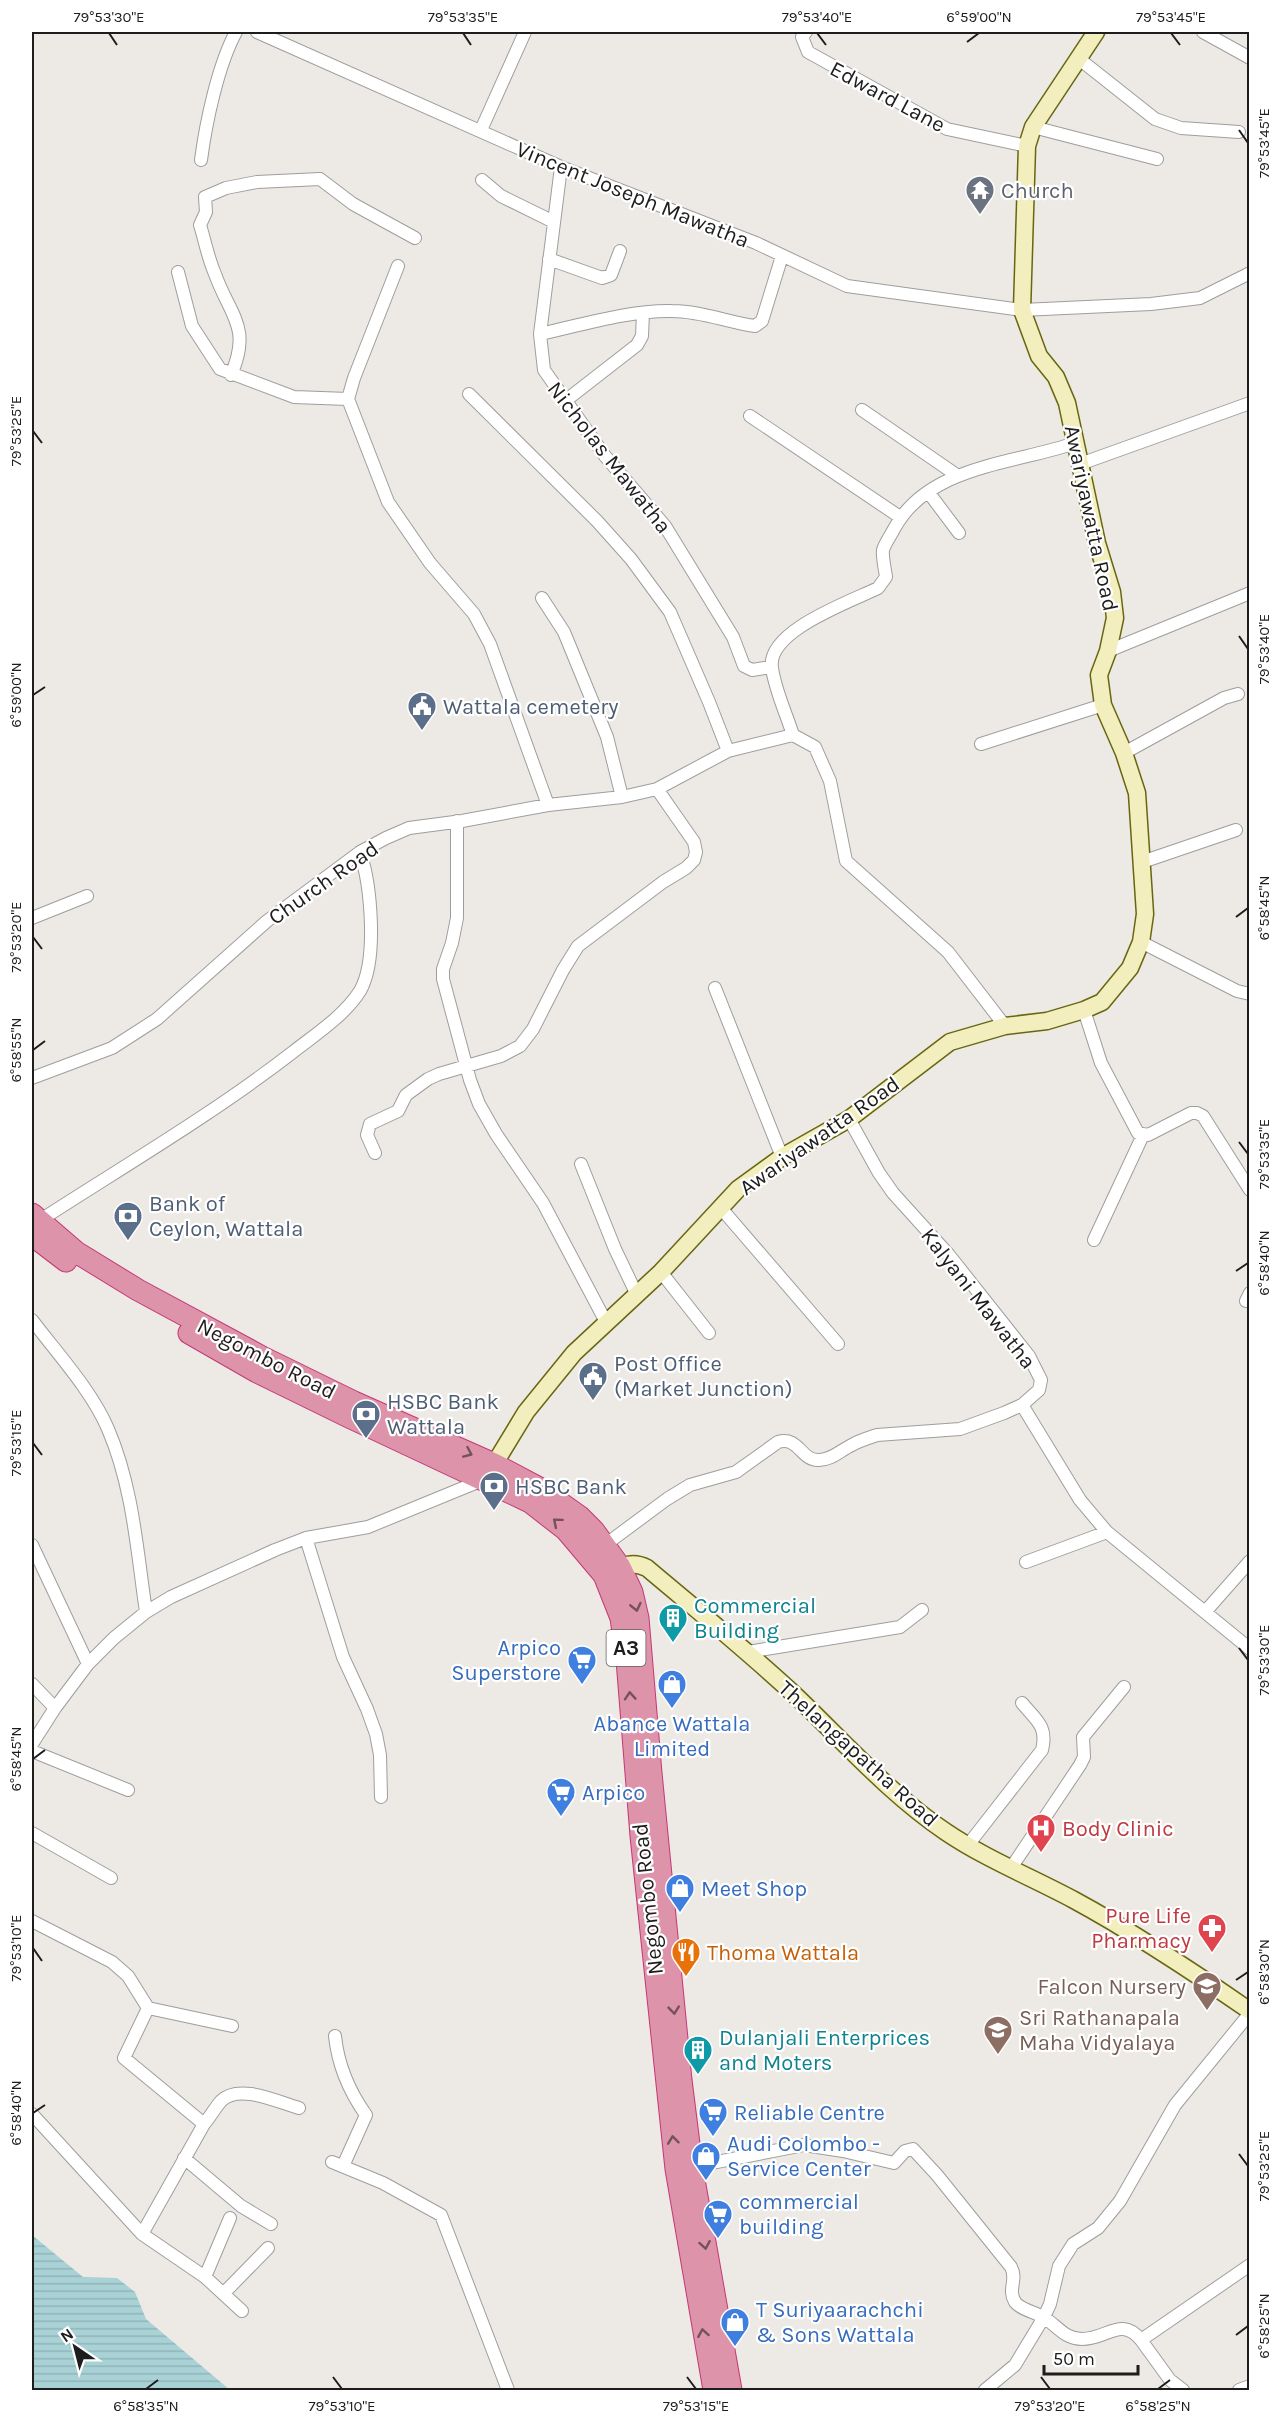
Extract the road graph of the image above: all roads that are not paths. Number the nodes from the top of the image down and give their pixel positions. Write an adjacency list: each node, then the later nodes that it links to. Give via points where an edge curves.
1 (236, 32): 14 (street, via 204,131)
2 (257, 32): 10 (street, Vincent Joseph Mawatha)
3 (525, 32): 10 (street)
4 (806, 32): 12 (street, Edward Lane, via 802,37 808,52 947,129)
5 (1096, 32): 7 (street, Awariyawatta Road)
6 (1203, 32): 8 (street)
7 (1078, 58): 9 (street, Awariyawatta Road); 11 (street, via 1155,119 1181,128)
8 (1250, 58)
9 (1033, 127): 12 (street, Awariyawatta Road); 13 (street)
10 (481, 130): 15 (street, Vincent Joseph Mawatha)
11 (1239, 132)
12 (1027, 146): 25 (street, Awariyawatta Road)
13 (1157, 159)
14 (201, 160)
15 (561, 167): 17 (street, Nicholas Mawatha); 20 (street, Vincent Joseph Mawatha)
16 (482, 180): 17 (street, via 506,200)
17 (554, 222): 21 (street, Nicholas Mawatha)
18 (415, 238): 28 (street, via 353,204 320,179 257,182 205,197 206,212 200,225 214,273 240,328)
19 (620, 251): 21 (street, via 611,275 602,278)
20 (782, 256): 25 (street, Vincent Joseph Mawatha, via 848,286); 26 (street, via 762,321 755,326 673,310)
21 (549, 259): 27 (street, Nicholas Mawatha)
22 (398, 266): 30 (street)
23 (178, 272): 28 (street, via 192,326 220,369)
24 (1250, 273): 25 (street, Vincent Joseph Mawatha, via 1200,298)
25 (1022, 310): 35 (street, Awariyawatta Road, via 1039,356 1056,377 1067,403)
26 (643, 313): 27 (street); 31 (street, via 642,336 637,345)
27 (540, 334): 31 (street, Nicholas Mawatha, via 544,370)
28 (231, 375): 30 (street, via 294,397)
29 (470, 393): 49 (street, via 617,544 670,612)
30 (348, 399): 53 (street, via 388,502 430,563 474,614 490,644)
31 (565, 401): 44 (street, Nicholas Mawatha, via 666,526 733,637 744,666 752,670)
32 (1250, 403): 36 (street)
33 (862, 410): 37 (street)
34 (750, 417): 39 (street)
35 (1075, 443): 36 (street, Awariyawatta Road); 37 (street)
36 (1080, 464): 43 (street, Awariyawatta Road, via 1112,592 1115,618)
37 (958, 476): 38 (street)
38 (929, 493): 39 (street); 40 (street)
39 (900, 517): 44 (street, via 883,550 885,577 878,588 792,630 773,652)
40 (958, 533)
41 (1250, 592): 43 (street)
42 (542, 598): 52 (street, via 564,632 607,737)
43 (1108, 651): 46 (street, Awariyawatta Road, via 1099,675)
44 (771, 667): 47 (street)
45 (1238, 694): 50 (street)
46 (1102, 705): 48 (street); 50 (street, Awariyawatta Road)
47 (793, 735): 49 (street, Church Road); 64 (street, via 815,747 830,782 846,861 948,952)
48 (981, 744)
49 (728, 751): 51 (street, Church Road)
50 (1124, 753): 57 (street, Awariyawatta Road, via 1137,793)
51 (657, 789): 52 (street, Church Road); 65 (street, via 694,842 694,860 578,946 520,1046)
52 (622, 797): 53 (street, Church Road)
53 (548, 805): 54 (street, Church Road)
54 (457, 821): 56 (street, Church Road, via 409,828); 65 (street, via 457,918 443,979)
55 (1236, 830): 57 (street)
56 (360, 852): 66 (street, Church Road, via 267,921 157,1019 112,1048); 74 (street, via 368,885 369,960 359,991 343,1011 247,1085)
57 (1142, 862): 60 (street, Awariyawatta Road, via 1145,914)
58 (87, 896): 59 (street)
59 (32, 918)
60 (1141, 942): 62 (street); 63 (street, Awariyawatta Road, via 1117,986 1102,1002)
61 (715, 988): 70 (street)
62 (1250, 994)
63 (1084, 1010): 64 (street, Awariyawatta Road, via 1047,1021); 68 (street, via 1101,1063 1138,1133)
64 (1005, 1026): 67 (street, Awariyawatta Road, via 950,1042)
65 (466, 1066): 69 (street, via 428,1079 406,1095 398,1111 370,1124 368,1135); 79 (street, via 479,1104 543,1203)
66 (32, 1078)
67 (849, 1119): 70 (street, Awariyawatta Road); 82 (street, Kalyani Mawatha, via 893,1193 949,1255 1029,1356 1041,1380 1039,1390)
68 (1143, 1135): 72 (street, via 1191,1113 1203,1116); 75 (street)
69 (375, 1153)
70 (782, 1157): 73 (street, Awariyawatta Road)
71 (581, 1164): 77 (street)
72 (1250, 1190)
73 (720, 1207): 76 (street, Awariyawatta Road); 81 (street)
74 (34, 1224): 83 (highway, Negombo Road / A3, via 100,1268 264,1358)
75 (1094, 1240)
76 (661, 1272): 77 (street, Awariyawatta Road); 80 (street)
77 (637, 1295): 79 (street, Awariyawatta Road)
78 (32, 1320): 92 (street, via 108,1427 128,1488)
79 (606, 1322): 83 (street, Awariyawatta Road, via 574,1353 526,1413)
80 (709, 1333)
81 (838, 1344)
82 (1022, 1405): 84 (street, Kalyani Mawatha, via 1080,1500); 87 (street, via 960,1429 877,1435 821,1460 808,1457 791,1441 778,1442 736,1472 690,1485)
83 (490, 1472): 85 (street, via 368,1527); 87 (highway, Negombo Road / A3, via 561,1501); 90 (highway, Negombo Road / A3, one-way to 83, via 550,1516)
84 (1107, 1532): 89 (street); 93 (street, Kalyani Mawatha)
85 (306, 1538): 92 (street, via 171,1597); 104 (street, via 343,1657 376,1734)
86 (32, 1545): 96 (street)
87 (605, 1545): 90 (highway, Negombo Road / A3)
88 (1250, 1561): 93 (street)
89 (1026, 1562)
90 (612, 1571): 95 (street, Thelangapatha Road, via 634,1563 647,1568); 118 (highway, Negombo Road / A3, via 632,1592 638,1618)
91 (922, 1610): 95 (street, via 900,1628)
92 (146, 1612): 96 (street)
93 (1205, 1612): 94 (street, Kalyani Mawatha)
94 (1250, 1649)
95 (748, 1652): 106 (street, Thelangapatha Road, via 892,1788 944,1831)
96 (88, 1664): 100 (street)
97 (32, 1684): 100 (street)
98 (1124, 1687): 107 (street, via 1083,1737 1084,1757 1080,1765)
99 (1022, 1703): 106 (street, via 1042,1727 1042,1750)
100 (55, 1707): 101 (street)
101 (32, 1744)
102 (32, 1750): 103 (street)
103 (128, 1790)
104 (381, 1797)
105 (32, 1833): 108 (street)
106 (968, 1845): 107 (street, Thelangapatha Road)
107 (1011, 1868): 111 (street, Thelangapatha Road, via 1125,1928)
108 (111, 1878)
109 (32, 1921): 110 (street, via 112,1962 128,1976)
110 (148, 2008): 112 (street); 116 (street, via 124,2058)
111 (1250, 2012): 127 (street, via 1175,2105 1120,2200 1098,2228 1072,2244 1059,2266)
112 (232, 2026)
113 (334, 2036): 130 (street, via 336,2055 351,2094 366,2115 337,2164 383,2183 441,2215)
114 (299, 2108): 116 (street, via 246,2093 232,2094 222,2100)
115 (32, 2114): 121 (street)
116 (204, 2124): 117 (street)
117 (184, 2158): 120 (street, via 241,2206); 121 (street)
118 (684, 2168): 127 (street, via 804,2145 894,2163 905,2151 913,2149 1011,2267 1015,2275 1011,2294 1017,2304); 131 (highway, Negombo Road / A3, one-way to 118); 132 (highway, Negombo Road / A3, one-way to 132)
119 (230, 2218): 124 (street)
120 (271, 2224)
121 (142, 2234): 124 (street)
122 (268, 2248): 125 (street)
123 (1250, 2265): 128 (street)
124 (205, 2277): 125 (street)
125 (223, 2294): 126 (street)
126 (242, 2311)
127 (1044, 2317): 128 (street, via 1063,2335 1082,2339 1122,2328 1133,2331); 133 (street, via 1015,2365)
128 (1141, 2340): 134 (street, via 1170,2380)
129 (1250, 2386): 135 (street)
130 (508, 2391)
131 (714, 2391)
132 (731, 2391)
133 (985, 2391)
134 (1183, 2391)
135 (1239, 2391)

